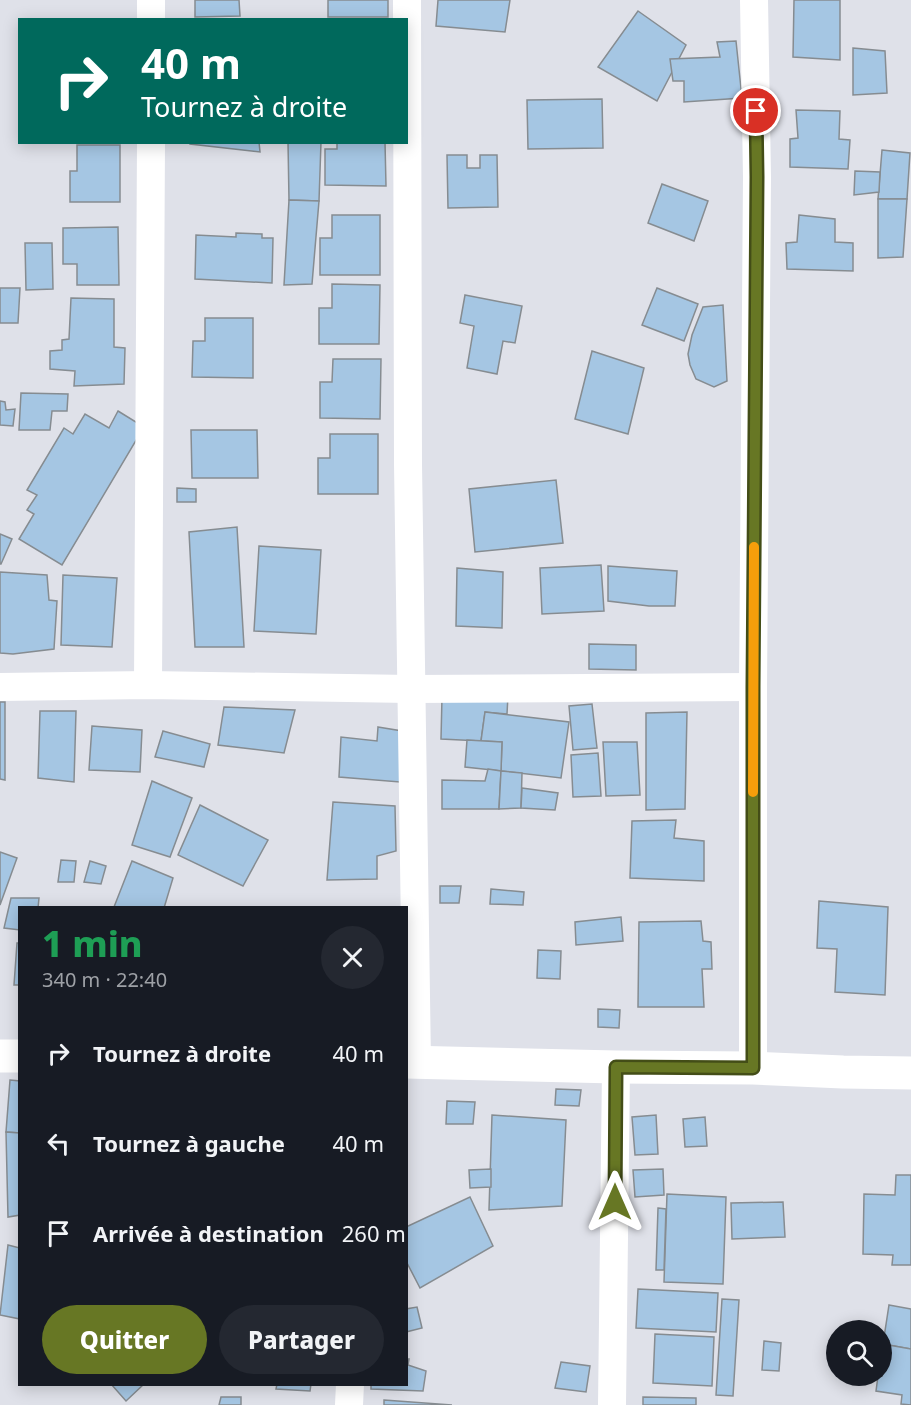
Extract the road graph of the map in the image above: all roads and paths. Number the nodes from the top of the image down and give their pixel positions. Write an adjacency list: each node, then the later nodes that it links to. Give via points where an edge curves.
1 (151, 0): 4 (street)
2 (407, 0): 5 (street)
3 (754, 0): 10 (street, via 757,189)
4 (151, 18)
5 (407, 18)
6 (151, 144): 8 (street)
7 (407, 144): 11 (street)
8 (148, 685): 9 (street); 11 (street)
9 (0, 687)
10 (753, 687): 11 (street); 16 (street)
11 (410, 689): 14 (street)
12 (0, 1056): 13 (street)
13 (18, 1056)
14 (412, 1062): 15 (street)
15 (616, 1067): 16 (street); 20 (street)
16 (753, 1068): 17 (street)
17 (911, 1073)
18 (350, 1386): 19 (street)
19 (349, 1405)
20 (612, 1405)

